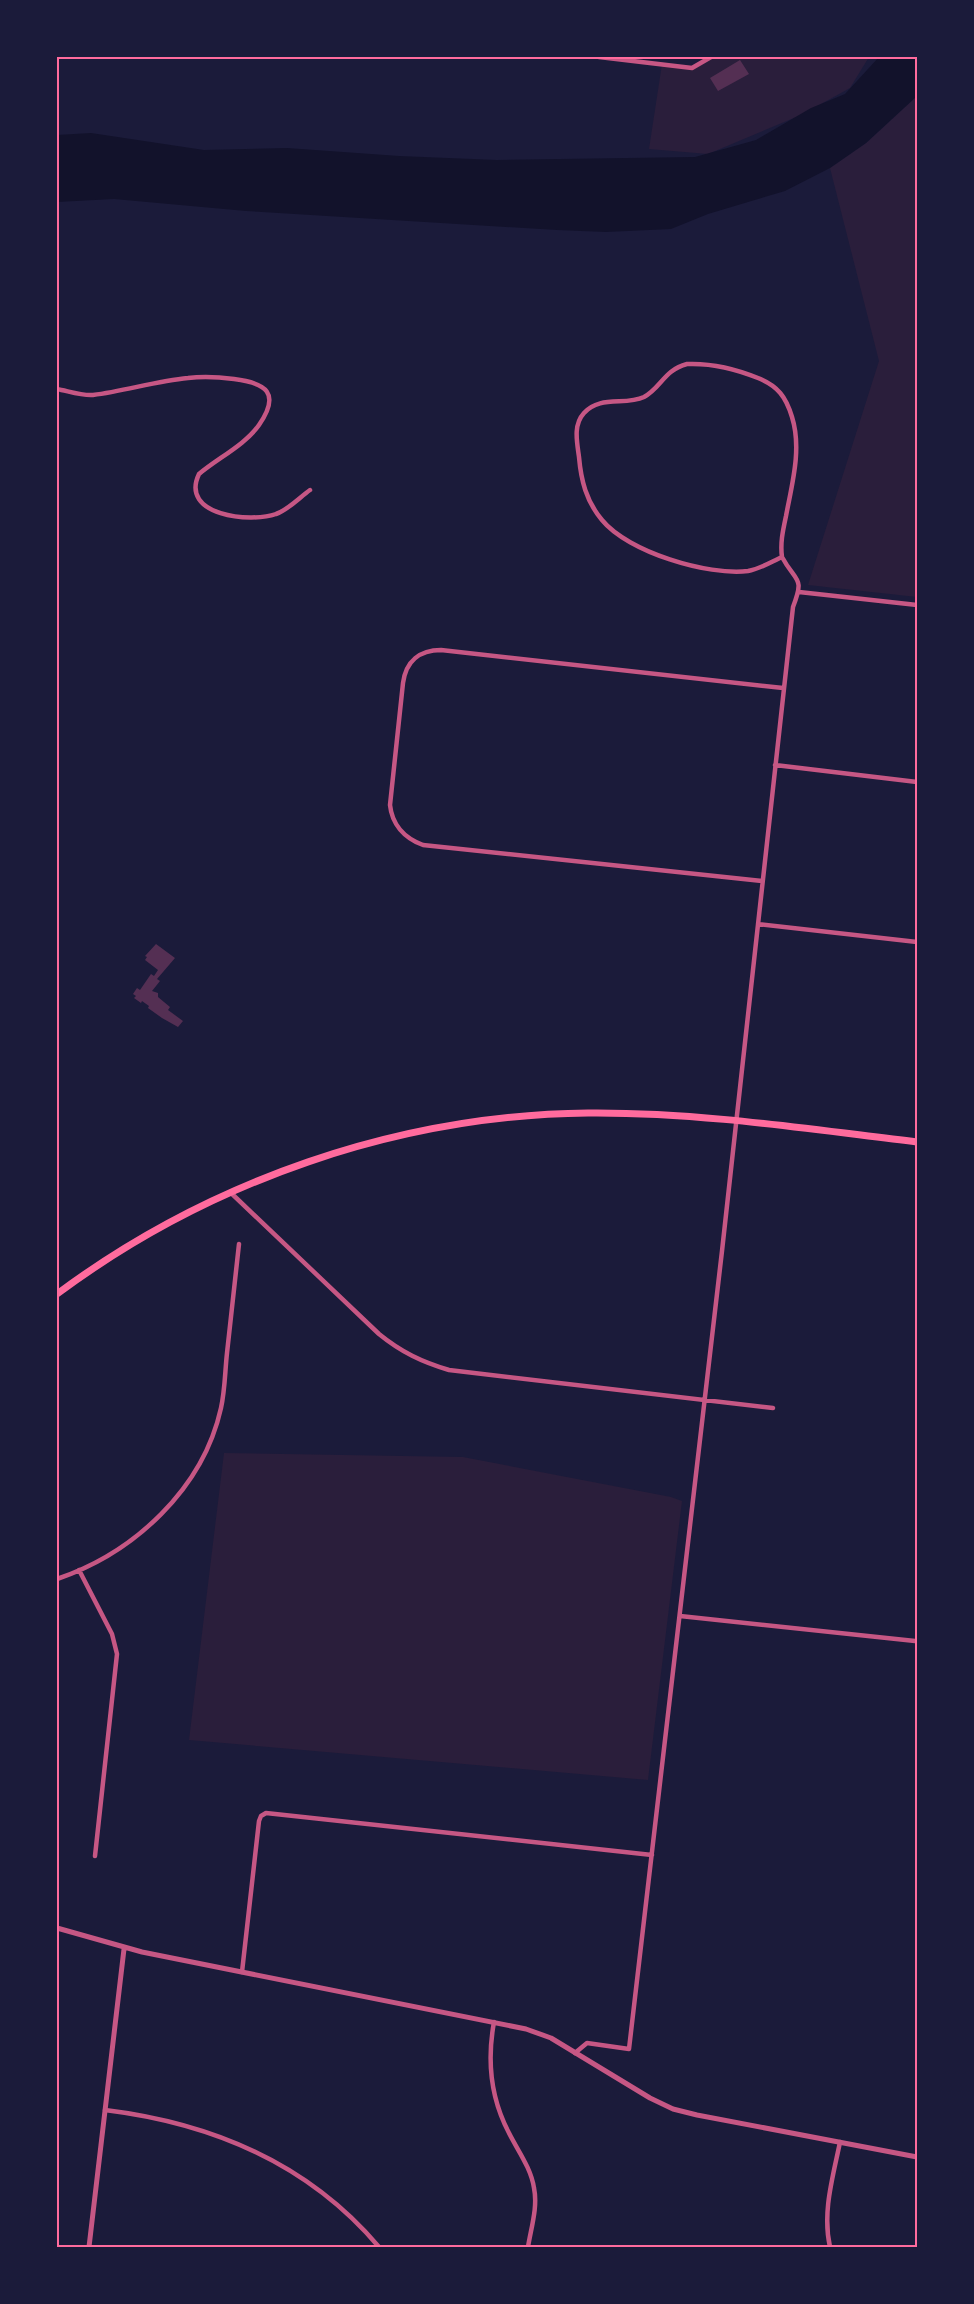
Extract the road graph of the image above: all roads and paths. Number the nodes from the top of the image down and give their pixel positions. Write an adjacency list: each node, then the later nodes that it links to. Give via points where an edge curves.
1 (599, 57): 2 (street, via 692,68)
2 (711, 57)
3 (57, 389): 4 (street, via 90,395 188,378 253,381 266,388 269,407 249,436 199,474 196,492 202,503 221,514 267,517 281,513)
4 (310, 490)
5 (782, 557): 5 (street, via 751,570 709,567 657,555 616,534 598,515 585,492 577,429 582,415 602,403 644,397 668,373 687,364 739,370 772,384 787,401 796,441 781,539); 6 (street)
6 (800, 592): 7 (street); 8 (street, via 792,607)
7 (917, 605)
8 (783, 688): 9 (street); 11 (street, via 441,650 421,654 409,664 404,676 390,805 397,827 405,836 419,844)
9 (775, 765): 10 (street); 11 (street)
10 (917, 782)
11 (762, 881): 12 (street)
12 (758, 924): 13 (street); 14 (street)
13 (917, 942)
14 (736, 1121): 15 (main road); 16 (main road, via 663,1114 588,1113 477,1121 349,1149); 19 (street)
15 (917, 1142)
16 (230, 1192): 18 (main road, via 134,1243); 19 (street, via 379,1334 418,1360 449,1370)
17 (239, 1244): 21 (street, via 222,1406 205,1453 180,1492 152,1523 115,1552)
18 (57, 1294)
19 (704, 1399): 20 (street); 23 (street)
20 (773, 1408)
21 (79, 1570): 22 (street); 26 (street, via 110,1630 117,1654)
22 (57, 1579)
23 (680, 1616): 24 (street); 25 (street)
24 (915, 1641)
25 (652, 1855): 29 (street, via 266,1813 259,1821); 31 (street, via 629,2049 587,2043)
26 (95, 1856)
27 (57, 1928): 28 (street)
28 (124, 1948): 29 (street); 32 (street)
29 (242, 1972): 30 (street)
30 (494, 2022): 31 (street, via 551,2038); 37 (street, via 490,2056 496,2099 534,2189)
31 (575, 2053): 33 (street, via 673,2109)
32 (105, 2109): 35 (street); 36 (street, via 176,2122 224,2137 264,2156 324,2195)
33 (840, 2142): 34 (street); 38 (street, via 827,2211)
34 (917, 2157)
35 (89, 2247)
36 (379, 2247)
37 (528, 2247)
38 (831, 2247)

